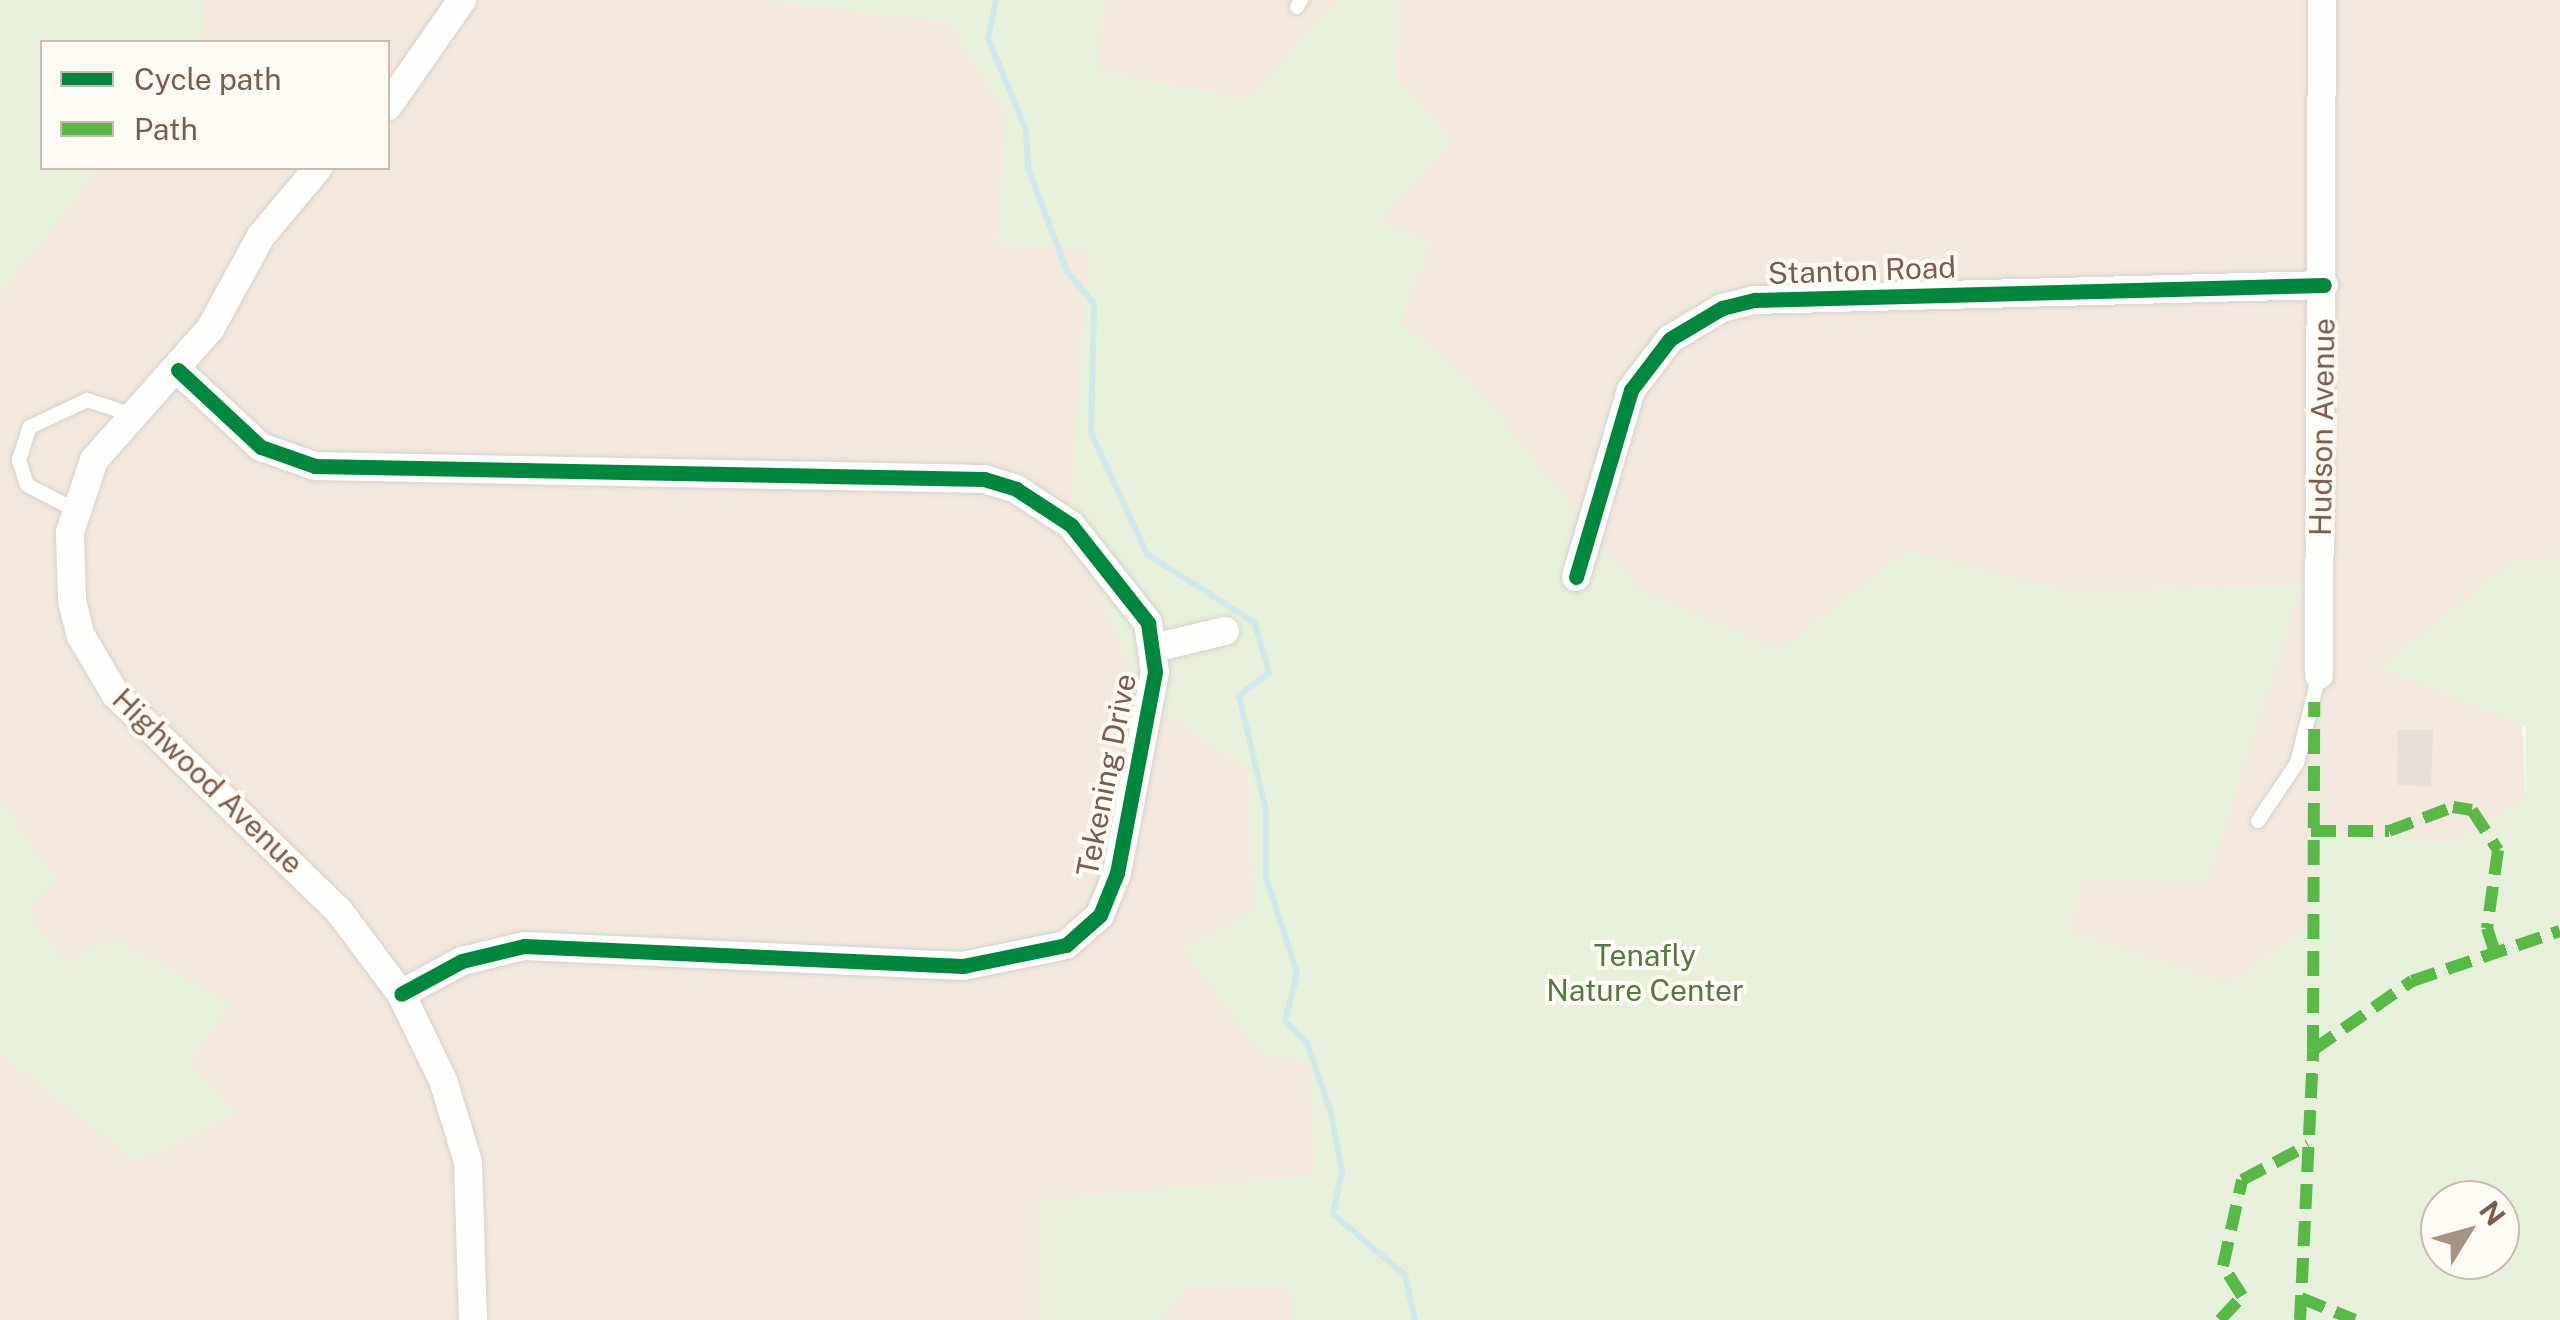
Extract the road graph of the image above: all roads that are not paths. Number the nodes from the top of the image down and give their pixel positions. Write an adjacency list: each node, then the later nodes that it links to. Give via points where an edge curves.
1 (462, 0): 3 (street)
2 (2322, 0): 5 (street, Hudson Avenue)
3 (390, 103)
4 (316, 170): 6 (street, Highwood Avenue, via 260,236)
5 (2324, 286): 9 (street, Stanton Road, via 1755,300 1722,308 1670,339 1631,390); 12 (street, Hudson Avenue)
6 (178, 370): 7 (street, Highwood Avenue); 11 (street, Tekening Drive, via 261,447 315,466 984,479 1016,488 1072,525 1134,597)
7 (130, 414): 8 (street, Highwood Avenue, via 94,460); 8 (lane, via 87,400 30,426 19,460 27,484)
8 (75, 510): 14 (street, Highwood Avenue, via 72,601 98,668 340,911)
9 (1576, 576)
10 (1225, 631): 11 (street, Tekening Drive)
11 (1154, 648): 14 (street, Tekening Drive, via 1111,895 1066,945 963,966 524,946 462,960)
12 (2319, 675): 13 (lane, via 2297,763)
13 (2258, 821)
14 (401, 994): 15 (street, Highwood Avenue, via 444,1080 468,1162)
15 (473, 1320)

